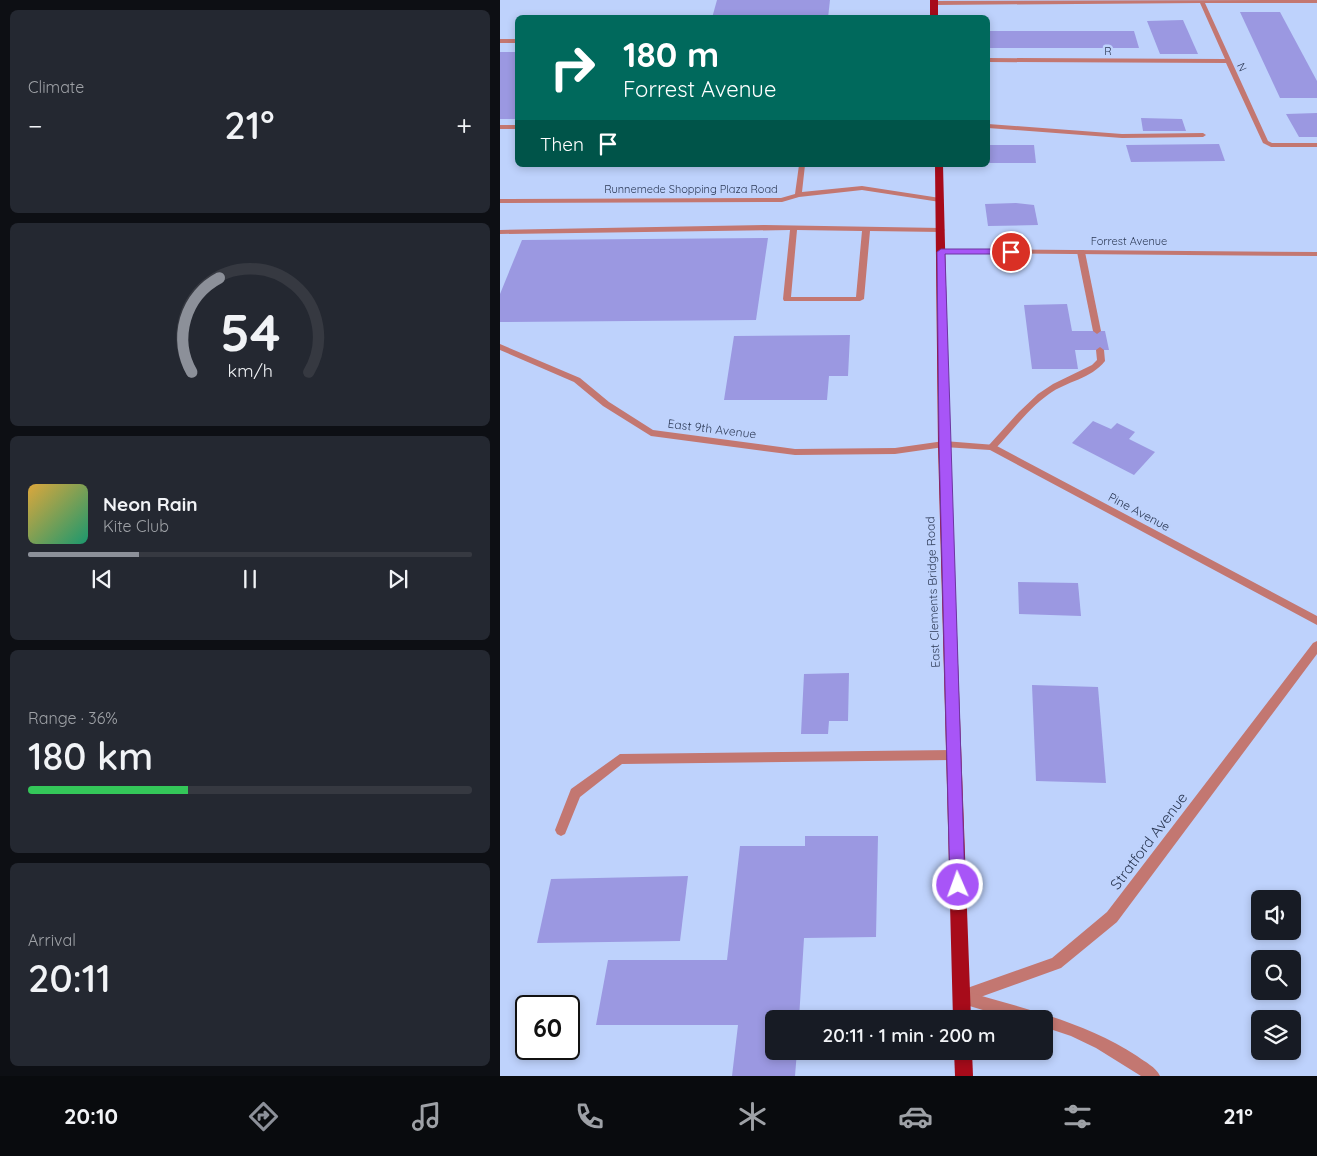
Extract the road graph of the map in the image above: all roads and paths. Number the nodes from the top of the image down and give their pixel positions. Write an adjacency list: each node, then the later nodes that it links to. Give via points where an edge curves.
1 (1201, 0): 2 (street); 3 (street); 8 (street, N)
2 (934, 1): 4 (main road)
3 (1317, 1)
4 (934, 15)
5 (500, 40): 6 (street)
6 (515, 41)
7 (990, 60): 8 (street, R)
8 (1228, 61): 13 (street, N, via 1265,142 1271,145)
9 (990, 126): 12 (street, via 1122,136)
10 (500, 127): 11 (street)
11 (515, 127)
12 (1203, 135)
13 (1317, 145)
14 (802, 167): 16 (street)
15 (939, 167): 17 (main road, East Clements Bridge Road)
16 (798, 195): 17 (street, Runnemede Shopping Plaza Road, via 862,188); 18 (street, Runnemede Shopping Plaza Road, via 782,200)
17 (940, 200): 21 (main road, East Clements Bridge Road)
18 (500, 201)
19 (794, 227): 20 (street); 20 (street, via 787,299 860,299); 22 (street)
20 (866, 229): 21 (street)
21 (941, 230): 23 (main road, East Clements Bridge Road)
22 (500, 232)
23 (941, 252): 24 (street, Forrest Avenue); 29 (main road, East Clements Bridge Road)
24 (1081, 252): 25 (street, Forrest Avenue); 26 (street)
25 (1317, 254)
26 (1097, 331)
27 (500, 347): 29 (street, East 9th Avenue, via 577,380 606,404 651,433 796,452 895,451)
28 (1100, 350): 30 (street, via 1101,360 1096,366 1041,395)
29 (944, 444): 30 (street, Pine Avenue); 33 (main road, East Clements Bridge Road)
30 (992, 447): 31 (street, Pine Avenue)
31 (1317, 621)
32 (1317, 646): 35 (street, Stratford Avenue, via 1112,917 1056,963)
33 (953, 755): 34 (street, via 620,759 575,793); 35 (main road, East Clements Bridge Road)
34 (561, 830)
35 (961, 997): 36 (main road, East Clements Bridge Road); 37 (street)
36 (962, 1010)
37 (1006, 1010)
38 (1053, 1023): 41 (street, via 1068,1027)
39 (963, 1060): 40 (main road)
40 (964, 1076)
41 (1153, 1076)

